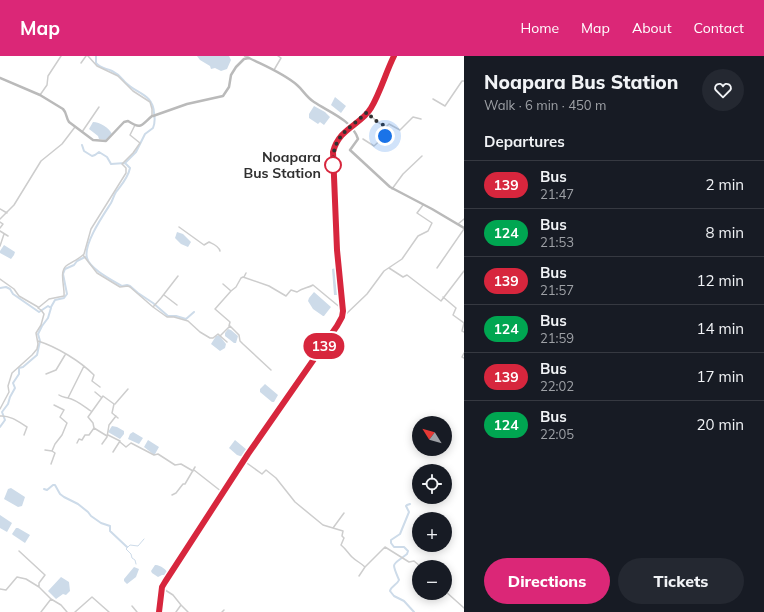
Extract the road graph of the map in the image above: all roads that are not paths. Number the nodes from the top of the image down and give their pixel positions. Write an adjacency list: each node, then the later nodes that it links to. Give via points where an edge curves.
1 (61, 56): 11 (street)
2 (87, 56): 7 (street); 15 (street, via 97,66 118,76 133,91 150,102)
3 (245, 56): 6 (street)
4 (278, 56): 8 (street, via 281,58)
5 (394, 56): 14 (main road)
6 (249, 58): 8 (main road); 15 (main road, via 244,59 236,67 223,96 187,104)
7 (81, 63)
8 (274, 71): 18 (main road, via 299,86 310,99)
9 (0, 78): 11 (main road)
10 (464, 81): 12 (street, via 456,88 445,106)
11 (40, 95): 19 (main road, via 64,109 66,118)
12 (433, 99)
13 (100, 107): 21 (street)
14 (367, 112): 18 (main road); 20 (street)
15 (152, 116): 17 (main road, via 141,126)
16 (420, 119): 20 (street, via 413,117 400,130 389,124)
17 (135, 125): 21 (main road, via 126,121 104,142 93,140); 40 (street, via 130,135 140,143 122,164 126,168 126,173 91,229)
18 (350, 126): 24 (main road, via 358,139 350,150); 55 (main road, via 336,143 333,155 337,250)
19 (75, 127): 21 (main road); 27 (street, via 62,144 41,161 18,201)
20 (386, 127): 22 (street, via 388,133 374,146)
21 (82, 132)
22 (363, 139)
23 (422, 156): 24 (street)
24 (392, 189): 25 (main road)
25 (423, 205): 31 (main road); 41 (street, via 417,213 432,223 428,230 418,236 402,259)
26 (0, 210): 27 (street)
27 (6, 212): 28 (street)
28 (0, 219)
29 (464, 219): 31 (street)
30 (0, 222): 33 (street, via 3,224)
31 (458, 224): 34 (main road)
32 (179, 227): 39 (street, via 204,245 209,242 214,244)
33 (0, 228)
34 (464, 229): 42 (street)
35 (0, 231): 36 (street)
36 (4, 234): 37 (street); 38 (street)
37 (8, 236)
38 (0, 246)
39 (220, 251)
40 (83, 255): 53 (street, via 97,273 120,287 128,286); 54 (street, via 63,271 64,296 49,299)
41 (389, 268): 51 (street, via 403,277 407,275 440,301); 56 (street, via 367,294)
42 (437, 268)
43 (464, 270): 51 (street)
44 (246, 273): 46 (street)
45 (178, 276): 50 (street)
46 (244, 277): 49 (street); 55 (street, via 269,286 286,296 291,290 298,292 313,285)
47 (0, 279): 54 (street)
48 (223, 284): 49 (street)
49 (231, 291): 57 (street, via 215,310 230,322)
50 (164, 295): 52 (street); 53 (street)
51 (443, 297): 58 (street, via 456,308 453,315 464,323)
52 (178, 306)
53 (153, 307): 59 (street, via 167,317 188,321 210,338 217,334)
54 (38, 308): 60 (street, via 42,310 44,317 36,333)
55 (343, 310): 56 (main road)
56 (342, 317): 88 (main road)
57 (229, 326): 59 (street); 66 (street, via 239,335 240,341)
58 (464, 332)
59 (221, 336): 61 (street)
60 (38, 341): 63 (street); 76 (street, via 35,352 12,373 9,392)
61 (227, 342)
62 (464, 353): 64 (street)
63 (65, 355): 65 (street); 67 (street, via 56,370)
64 (464, 358)
65 (84, 366): 68 (street, via 94,375 92,381); 73 (street)
66 (271, 370)
67 (46, 374)
68 (100, 386)
69 (128, 389): 75 (street)
70 (95, 392): 72 (street)
71 (58, 395): 73 (street)
72 (102, 397): 75 (street); 77 (street)
73 (68, 398): 77 (street)
74 (54, 405): 86 (street, via 64,410 60,417 67,423)
75 (114, 405): 81 (street, via 112,413 117,417 109,425)
76 (0, 409)
77 (91, 412): 79 (street, via 88,417)
78 (0, 416): 80 (street, via 4,415 27,427)
79 (94, 428): 81 (street); 83 (street)
80 (24, 434)
81 (108, 435): 82 (street); 84 (street)
82 (120, 442): 87 (street); 91 (street, via 126,447 131,443)
83 (77, 443)
84 (102, 444)
85 (46, 450): 86 (street)
86 (52, 451): 89 (street, via 55,453)
87 (113, 452)
88 (244, 461): 92 (main road); 95 (street, via 262,474 266,470 276,478 295,502 323,525)
89 (51, 464)
90 (195, 467): 91 (street)
91 (194, 470): 92 (street); 93 (street, via 185,484)
92 (224, 492): 101 (main road)
93 (172, 496)
94 (344, 513): 95 (street)
95 (333, 528): 98 (street, via 344,532 341,545)
96 (19, 551): 100 (street, via 45,575)
97 (412, 561): 98 (street, via 385,547)
98 (365, 567): 99 (street)
99 (359, 576)
100 (39, 587): 102 (street, via 18,577 6,590); 104 (street)
101 (162, 588): 105 (street, via 173,595); 113 (main road)
102 (0, 590)
103 (452, 597): 107 (street)
104 (51, 599): 108 (street); 109 (street)
105 (181, 605): 114 (street); 115 (street)
106 (132, 606): 112 (street)
107 (464, 608)
108 (41, 612)
109 (67, 612)
110 (75, 612): 111 (street, via 92,597)
111 (109, 612)
112 (137, 612)
113 (159, 612)
114 (176, 612)
115 (188, 612)

